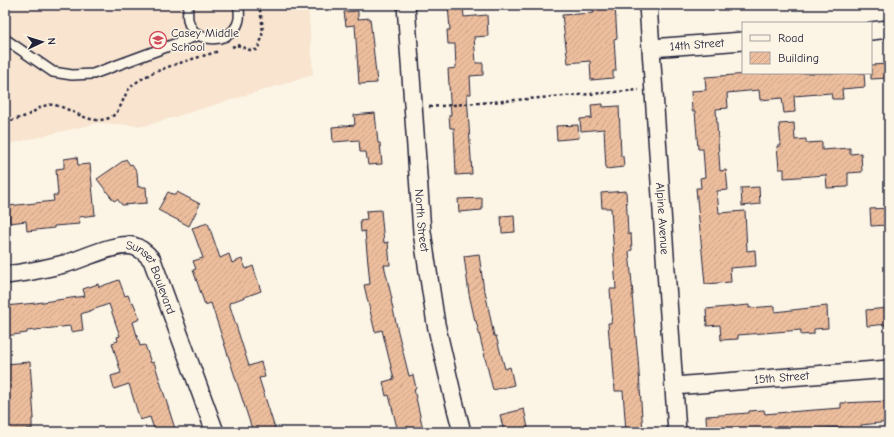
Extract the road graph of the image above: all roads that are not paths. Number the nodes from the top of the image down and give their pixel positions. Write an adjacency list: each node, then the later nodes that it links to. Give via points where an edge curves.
1 (188, 5): 7 (lane, via 189,22)
2 (238, 5): 7 (lane, via 240,15 238,24 232,32 216,40)
3 (406, 5): 15 (street, North Street, via 422,232 435,317)
4 (648, 5): 10 (street, Alpine Avenue)
5 (889, 29): 6 (street)
6 (872, 31)
7 (199, 35): 8 (lane, via 93,74 72,75 53,72)
8 (5, 39)
9 (742, 41): 10 (street, 14th Street)
10 (651, 48): 13 (street, Alpine Avenue)
11 (5, 275): 14 (street, Sunset Boulevard, via 68,263 120,245 133,246 144,251 152,260)
12 (889, 369): 13 (street, 15th Street)
13 (674, 386): 16 (street, Alpine Avenue)
14 (215, 432)
15 (462, 432)
16 (678, 432)

